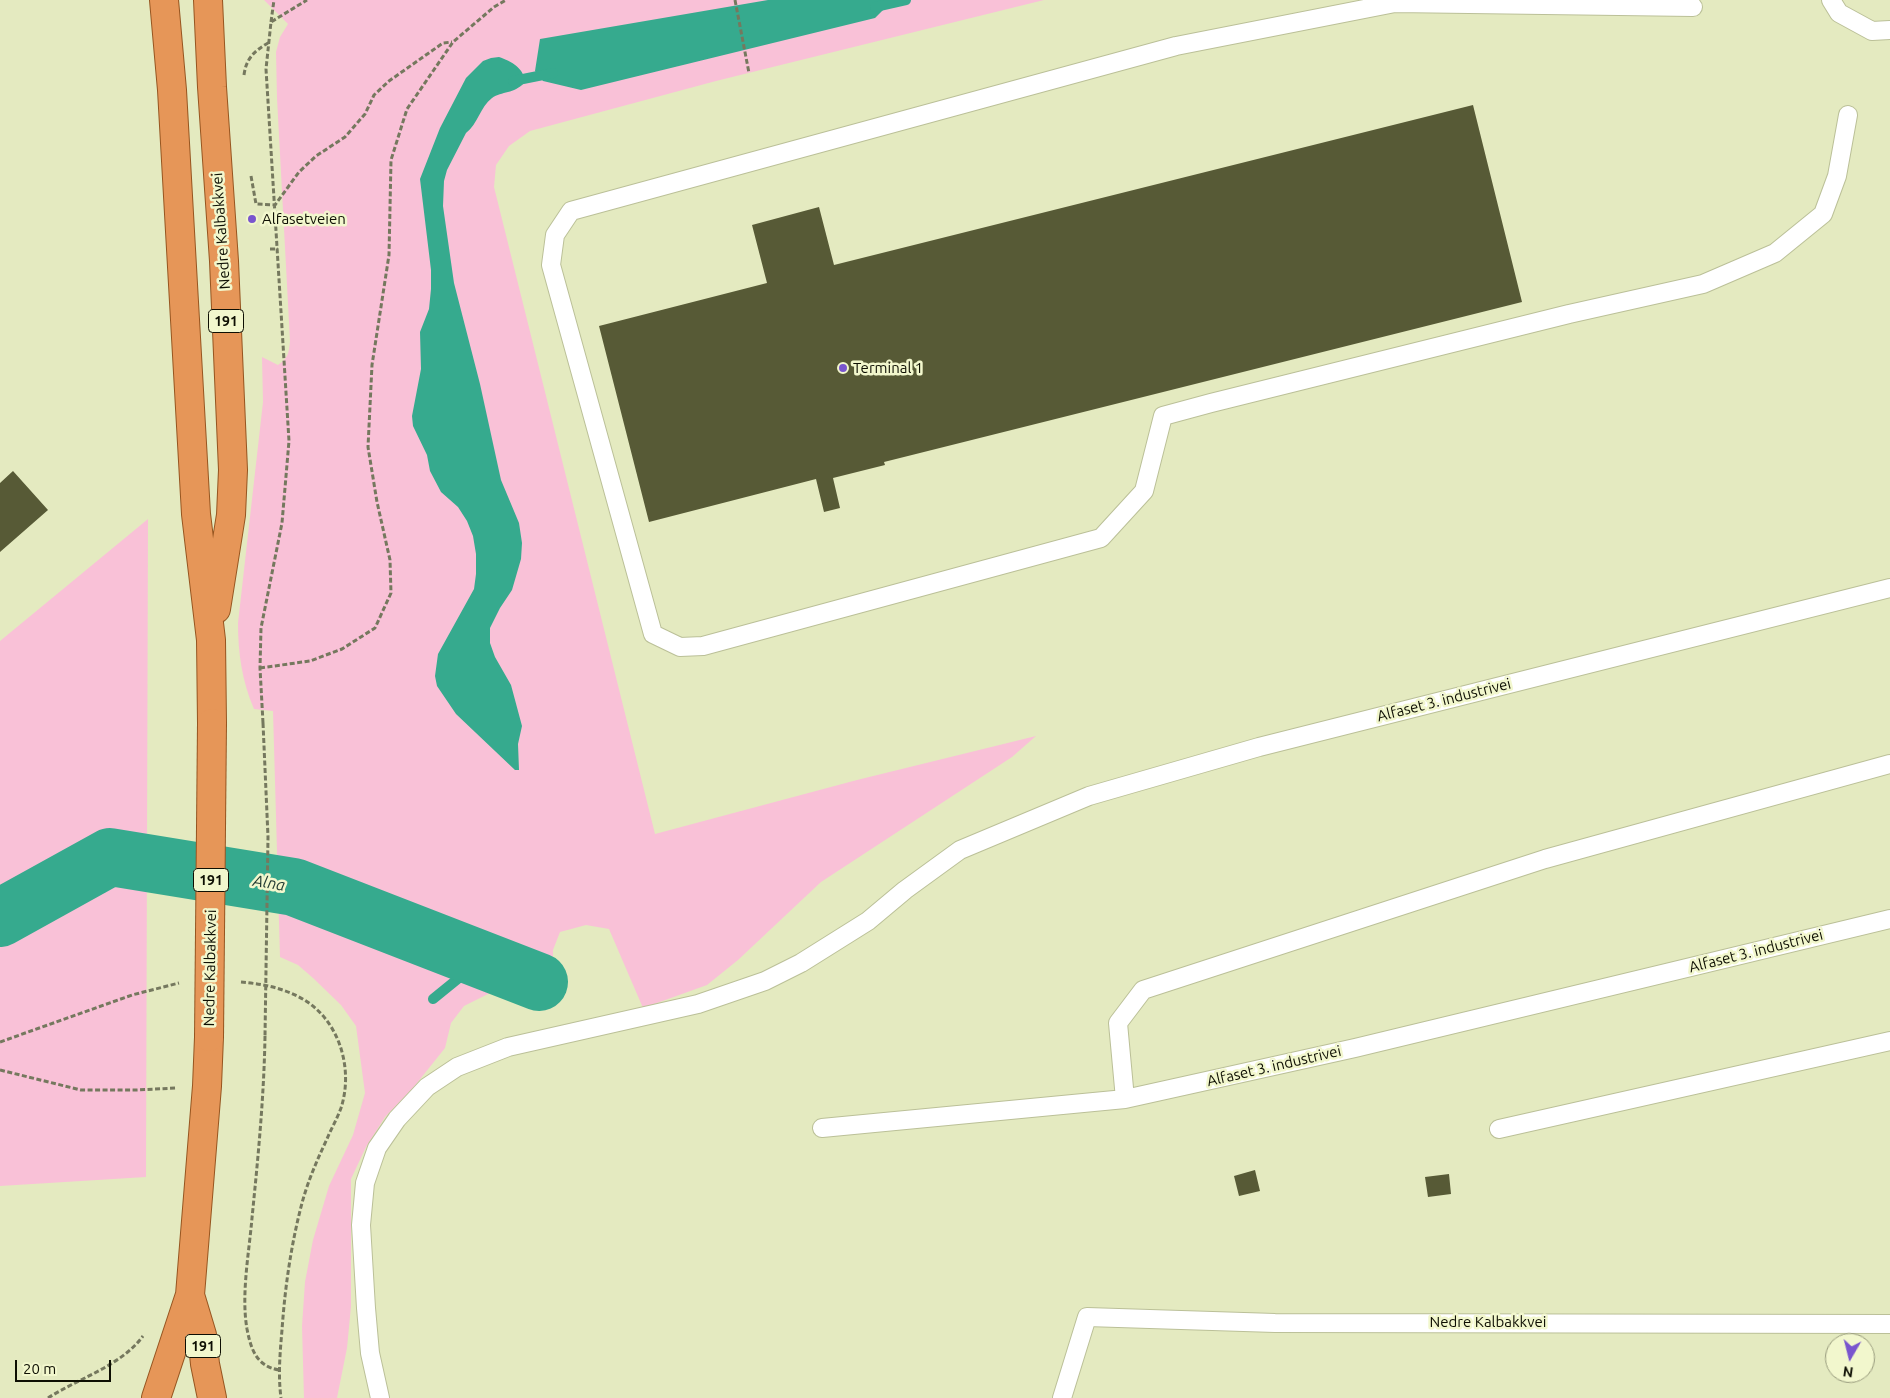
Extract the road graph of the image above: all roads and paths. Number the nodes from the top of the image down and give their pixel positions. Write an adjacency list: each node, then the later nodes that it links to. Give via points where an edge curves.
1 (164, 0): 22 (highway, Nedre Kalbakkvei / 191, via 173,100 196,514)
2 (208, 0): 22 (highway, Nedre Kalbakkvei / 191, via 233,470 231,515)
3 (274, 0): 10 (path)
4 (307, 0): 10 (path)
5 (506, 0): 12 (path)
6 (734, 0): 14 (path)
7 (1831, 0): 11 (lane, via 1840,13 1872,31)
8 (1626, 3): 9 (lane); 16 (lane, via 1395,3 1176,46 571,211 555,235 551,265 653,634 680,647 703,646 1101,538 1144,491 1163,416 1569,314 1703,284 1774,254 1823,214 1837,176)
9 (1693, 7)
10 (271, 22): 13 (path)
11 (1890, 30)
12 (453, 42): 18 (path, via 443,43 389,81 374,95 365,114 345,137 299,172); 23 (path, via 407,109 391,160 390,255 372,365 368,447 390,560 391,593 376,628 342,649 310,661)
13 (268, 43): 15 (path, via 250,56); 18 (path, via 266,68)
14 (749, 73)
15 (243, 78)
16 (1848, 115)
17 (250, 175): 18 (path, via 256,204)
18 (275, 205): 20 (path)
19 (270, 249): 20 (path)
20 (278, 249): 23 (path, via 289,441 282,523 261,628)
21 (1890, 588): 43 (lane, Alfaset 3. industrivei, via 1259,747 1089,796 960,850 868,921 801,963 765,981 698,1004 489,1053 457,1067 410,1103 385,1134 365,1184 362,1225 366,1308 370,1353)
22 (211, 640): 31 (highway, Nedre Kalbakkvei / 191, bridge)
23 (260, 668): 38 (path, bridge, via 268,837 265,1036 246,1315 252,1346 260,1362)
24 (1890, 764): 32 (lane, via 1545,859 1143,990 1118,1023)
25 (1890, 919): 32 (lane, Alfaset 3. industrivei, via 1355,1048)
26 (181, 982): 29 (path, via 132,995)
27 (237, 982): 38 (path, via 284,990 309,1003 335,1034 345,1064 346,1082 341,1109 314,1168 296,1228 286,1278)
28 (1890, 1041): 34 (lane)
29 (0, 1042)
30 (0, 1070): 31 (path, via 90,1090)
31 (207, 1086): 35 (highway, Nedre Kalbakkvei / 191)
32 (1125, 1099): 33 (lane, Alfaset 3. industrivei)
33 (822, 1128)
34 (1499, 1128)
35 (190, 1295): 40 (highway, Nedre Kalbakkvei / 191); 41 (highway, Nedre Kalbakkvei / 191, via 202,1336)
36 (1890, 1324): 44 (lane, Nedre Kalbakkvei, via 1275,1323 1087,1317)
37 (148, 1330): 39 (path, via 125,1354)
38 (279, 1370): 42 (path)
39 (48, 1398)
40 (156, 1398)
41 (212, 1398)
42 (281, 1398)
43 (380, 1398)
44 (1062, 1398)

